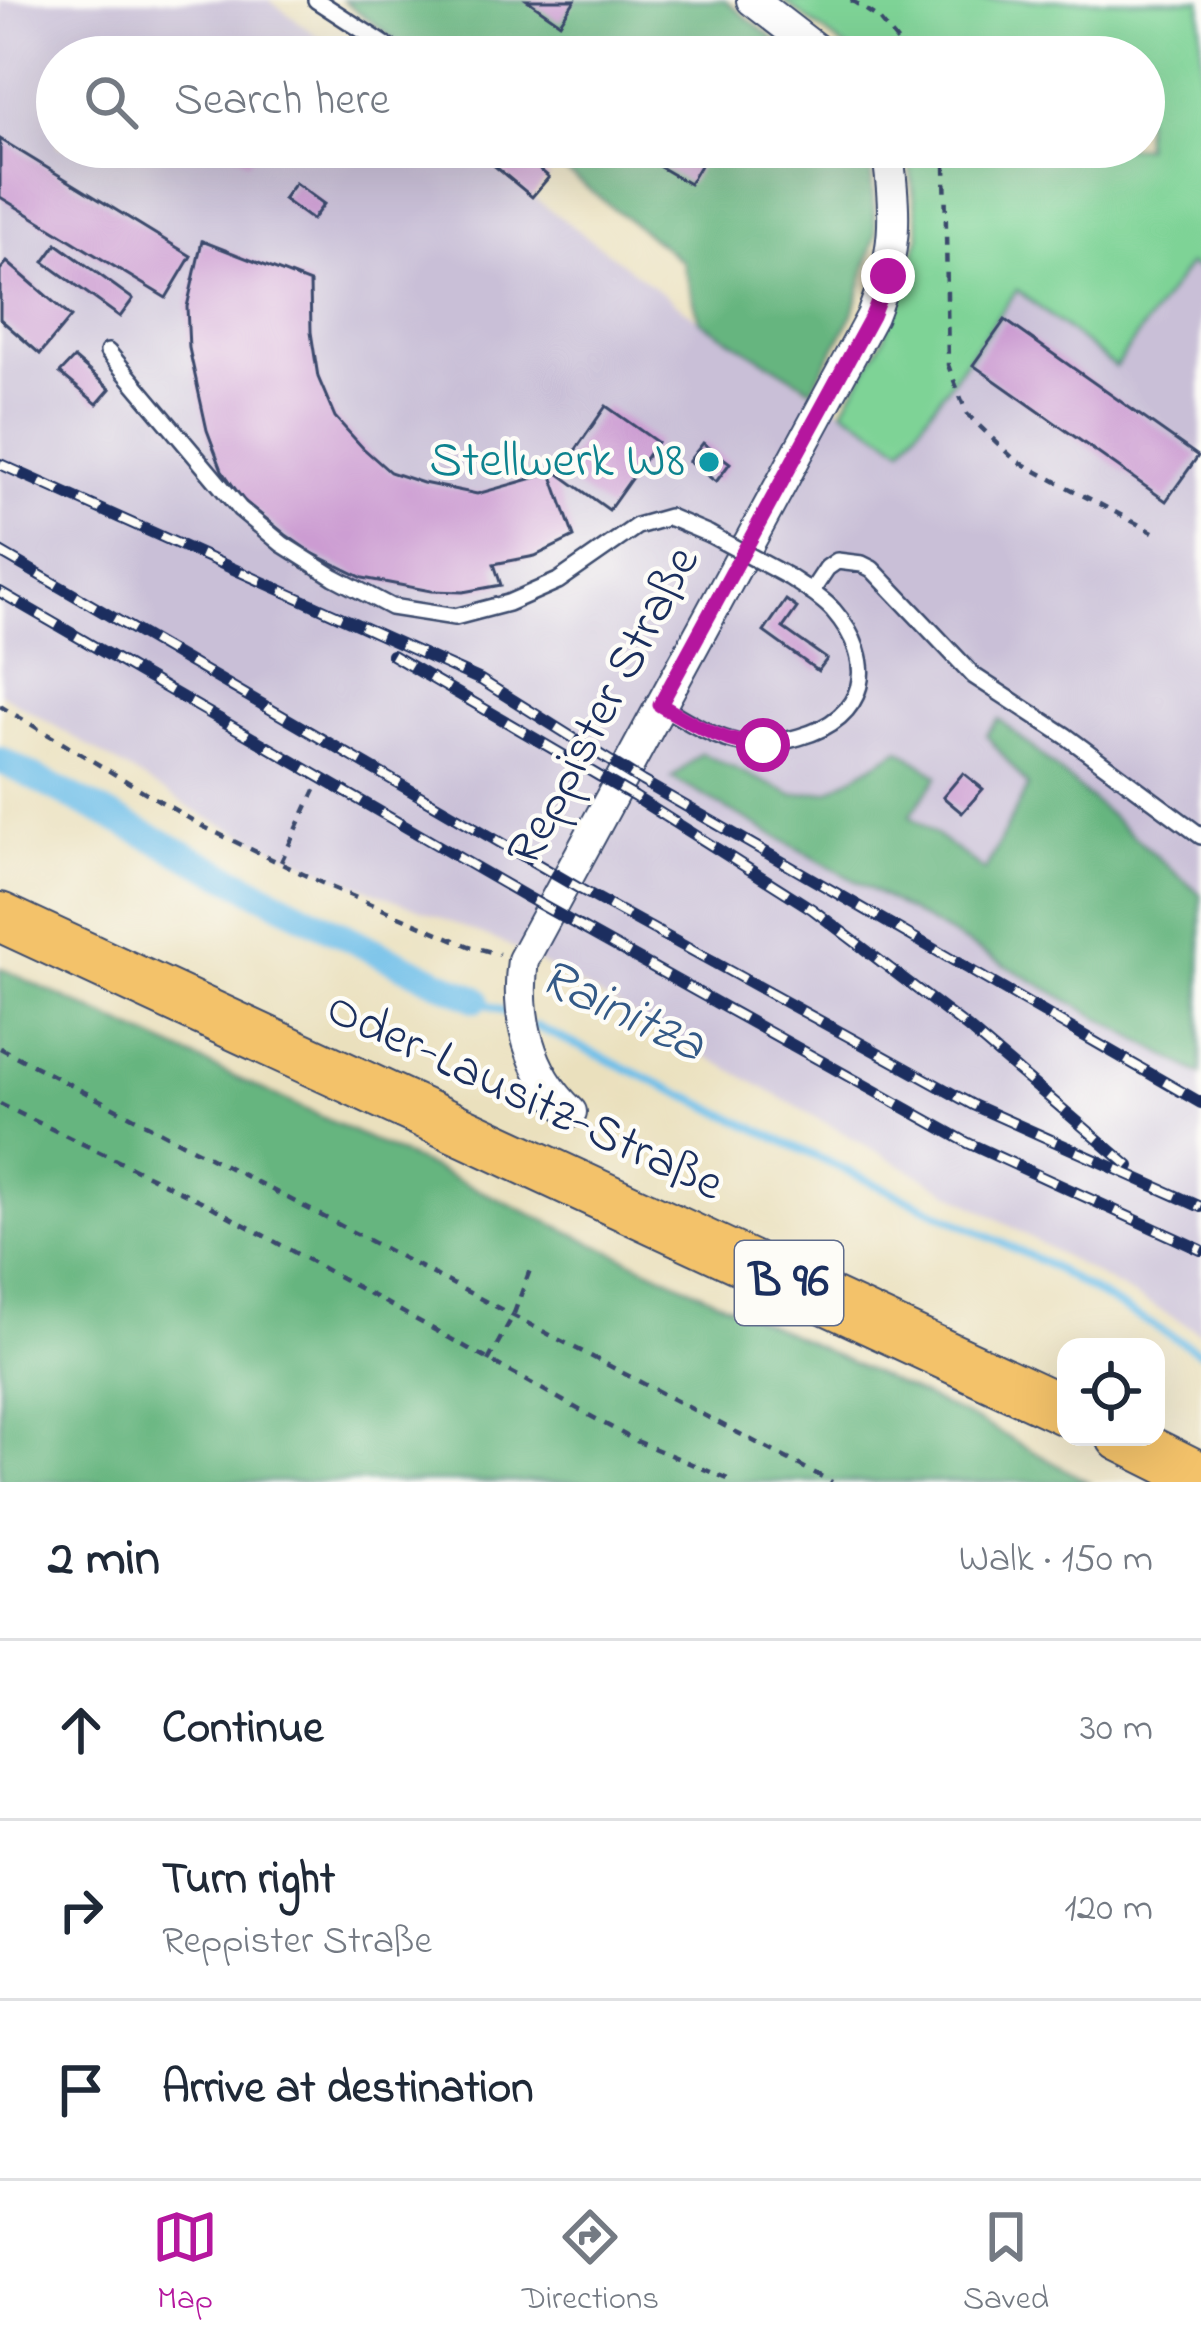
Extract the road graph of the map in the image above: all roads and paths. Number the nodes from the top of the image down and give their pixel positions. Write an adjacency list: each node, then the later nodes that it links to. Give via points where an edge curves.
1 (316, 0): 4 (lane)
2 (752, 0): 5 (street)
3 (851, 0): 6 (path)
4 (372, 36)
5 (799, 36)
6 (893, 36)
7 (890, 168): 12 (street, Reppister Straße, via 895,231 872,316)
8 (945, 168): 10 (path, via 948,365 967,414 1015,460)
9 (108, 352): 11 (lane, bridge, via 240,509 282,544 391,607 455,617 508,603 558,581 637,526 669,517)
10 (1153, 532)
11 (811, 592): 12 (lane, via 846,627 862,669 858,692 835,721 790,740 745,744); 15 (lane, via 836,561 872,569 974,676)
12 (660, 705): 18 (street, Reppister Straße)
13 (0, 706): 16 (path, via 202,826)
14 (315, 790): 16 (path)
15 (1201, 836)
16 (281, 862): 18 (path)
17 (0, 917): 25 (highway, Oder-Lausitz-Straße / B 96)
18 (521, 971): 21 (street, via 530,1049 552,1095)
19 (0, 1048): 23 (path)
20 (0, 1104): 24 (path, via 205,1203)
21 (571, 1112)
22 (531, 1267): 23 (path)
23 (513, 1316): 24 (path); 29 (path)
24 (488, 1361): 28 (path, via 634,1440)
25 (1057, 1407)
26 (1139, 1446): 27 (highway)
27 (1201, 1477)
28 (735, 1482)
29 (832, 1482)

